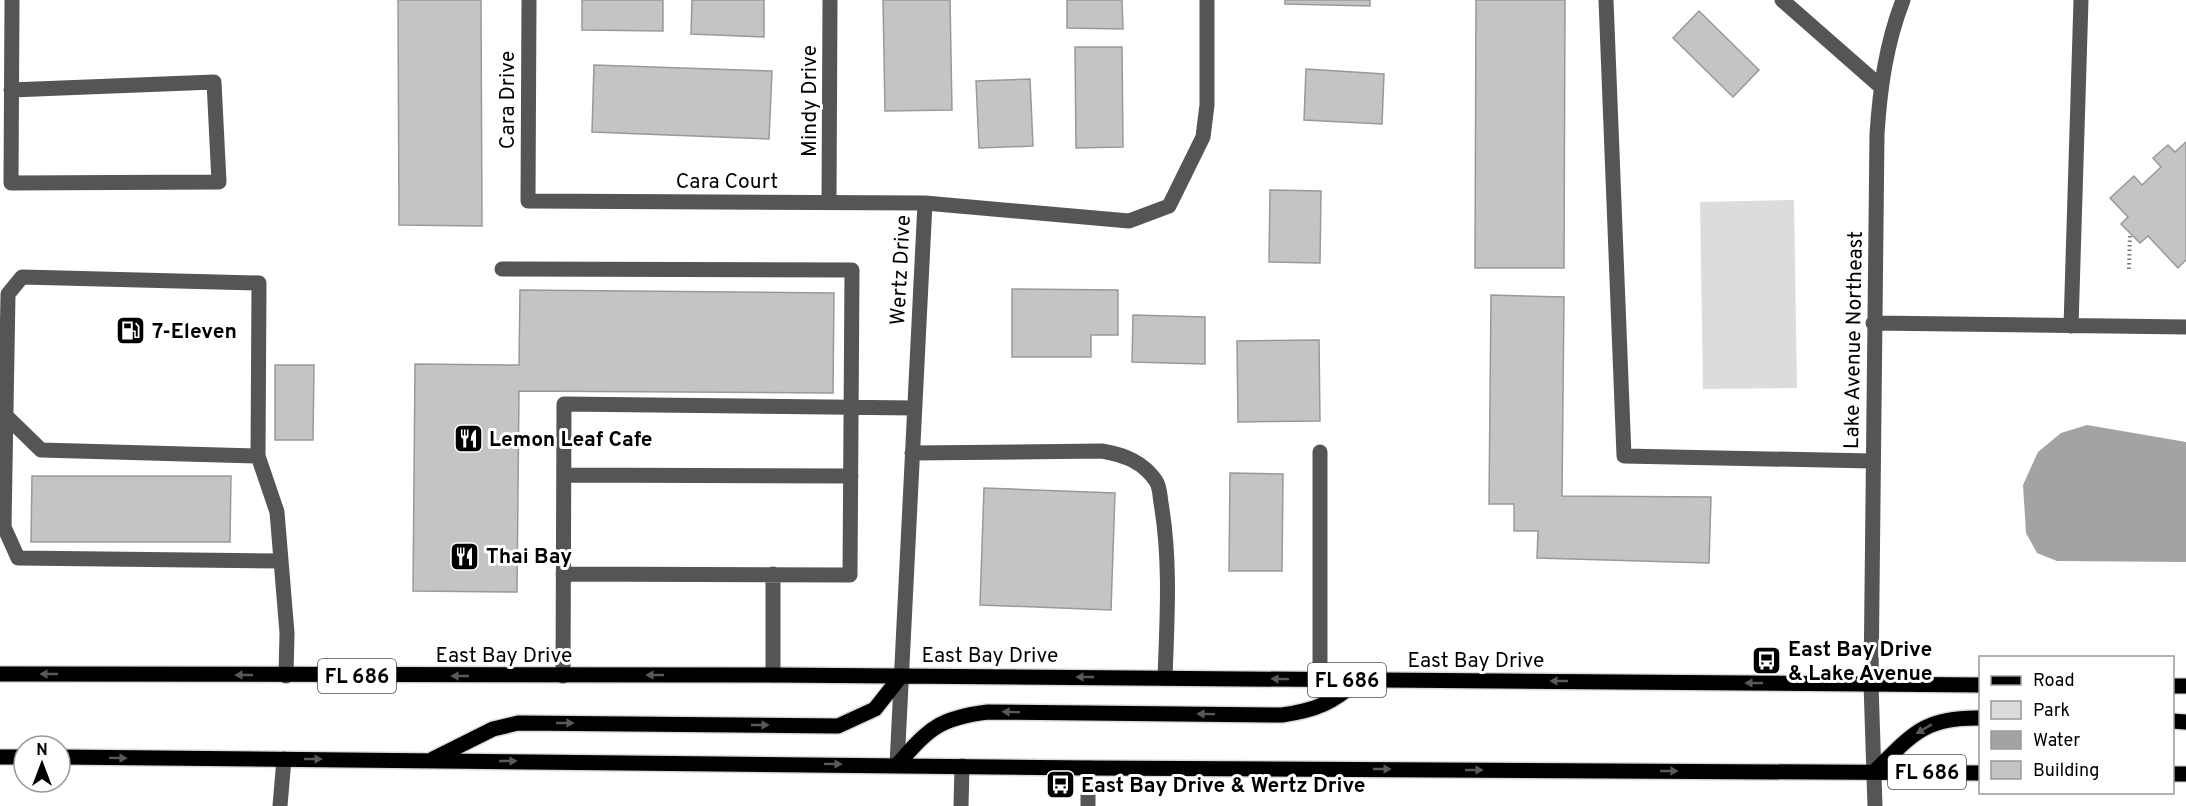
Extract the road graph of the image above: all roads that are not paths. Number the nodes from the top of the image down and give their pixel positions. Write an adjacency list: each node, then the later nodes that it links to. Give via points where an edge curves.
1 (12, 0): 10 (street)
2 (529, 0): 11 (street, Cara Drive)
3 (830, 0): 12 (street, Mindy Drive)
4 (1207, 0): 13 (street, Wertz Drive, via 1207,105 1203,137 1169,206 1129,221)
5 (1606, 0): 24 (street, via 1624,456)
6 (1782, 0): 9 (street)
7 (1903, 0): 9 (street, Lake Avenue Northeast, via 1892,27)
8 (2081, 0): 16 (street)
9 (1880, 86): 15 (street, Lake Avenue Northeast)
10 (11, 90): 10 (street, via 11,183 219,182 214,82)
11 (528, 201): 12 (street, Cara Court)
12 (829, 202): 13 (street, Cara Court)
13 (925, 203): 19 (street, Wertz Drive)
14 (502, 269): 18 (street, via 852,270)
15 (1873, 323): 16 (street); 24 (street, Lake Avenue Northeast)
16 (2071, 326): 17 (street)
17 (2186, 327)
18 (851, 405): 19 (street); 25 (street, via 564,404); 26 (street)
19 (914, 408): 22 (street, Wertz Drive)
20 (2, 414): 23 (street, via 41,450); 23 (street, via 8,294 22,277 259,283); 27 (street, via 4,527 18,558)
21 (1320, 452): 36 (street)
22 (912, 453): 34 (street, Wertz Drive); 35 (street, via 1102,451 1140,463 1158,483 1164,518)
23 (258, 456): 27 (street, via 277,512)
24 (1872, 461): 38 (street, Lake Avenue Northeast)
25 (564, 475): 26 (street); 28 (street)
26 (851, 476): 29 (street, via 850,575)
27 (281, 561): 32 (street)
28 (563, 573): 29 (street); 33 (street)
29 (773, 574): 31 (street)
30 (0, 674): 32 (main road, East Bay Drive / FL 686, one-way to 30)
31 (773, 675): 33 (main road, East Bay Drive / FL 686, one-way to 33); 34 (main road, East Bay Drive / FL 686)
32 (286, 676): 33 (main road, East Bay Drive / FL 686, one-way to 32)
33 (563, 676)
34 (901, 676): 35 (main road, East Bay Drive / FL 686, one-way to 34); 43 (main road, one-way to 34, via 493,729 519,723 838,726 876,709); 44 (street, Wertz Drive)
35 (1165, 678): 36 (main road, East Bay Drive / FL 686, one-way to 35)
36 (1320, 680): 37 (main road, East Bay Drive / FL 686)
37 (1359, 680): 38 (main road, East Bay Drive / FL 686, one-way to 37); 44 (main road, one-way to 44, via 1329,704 1282,715 963,715 941,722 926,733)
38 (1871, 684): 39 (main road, East Bay Drive / FL 686); 47 (street, Lake Avenue Northeast)
39 (1979, 685)
40 (1979, 718): 47 (main road, one-way to 47, via 1927,725)
41 (72, 757): 42 (main road, FL 686, one-way to 42)
42 (284, 759): 43 (main road, FL 686, one-way to 43); 49 (street)
43 (430, 760): 44 (main road, FL 686, one-way to 44)
44 (897, 765): 45 (main road, FL 686)
45 (962, 766): 46 (main road, FL 686); 50 (street)
46 (1088, 768): 47 (main road, FL 686, one-way to 47); 51 (street)
47 (1874, 772): 48 (main road, FL 686); 52 (street, Lake Avenue Northeast)
48 (1979, 773)
49 (280, 806)
50 (961, 806)
51 (1088, 806)
52 (1875, 806)

